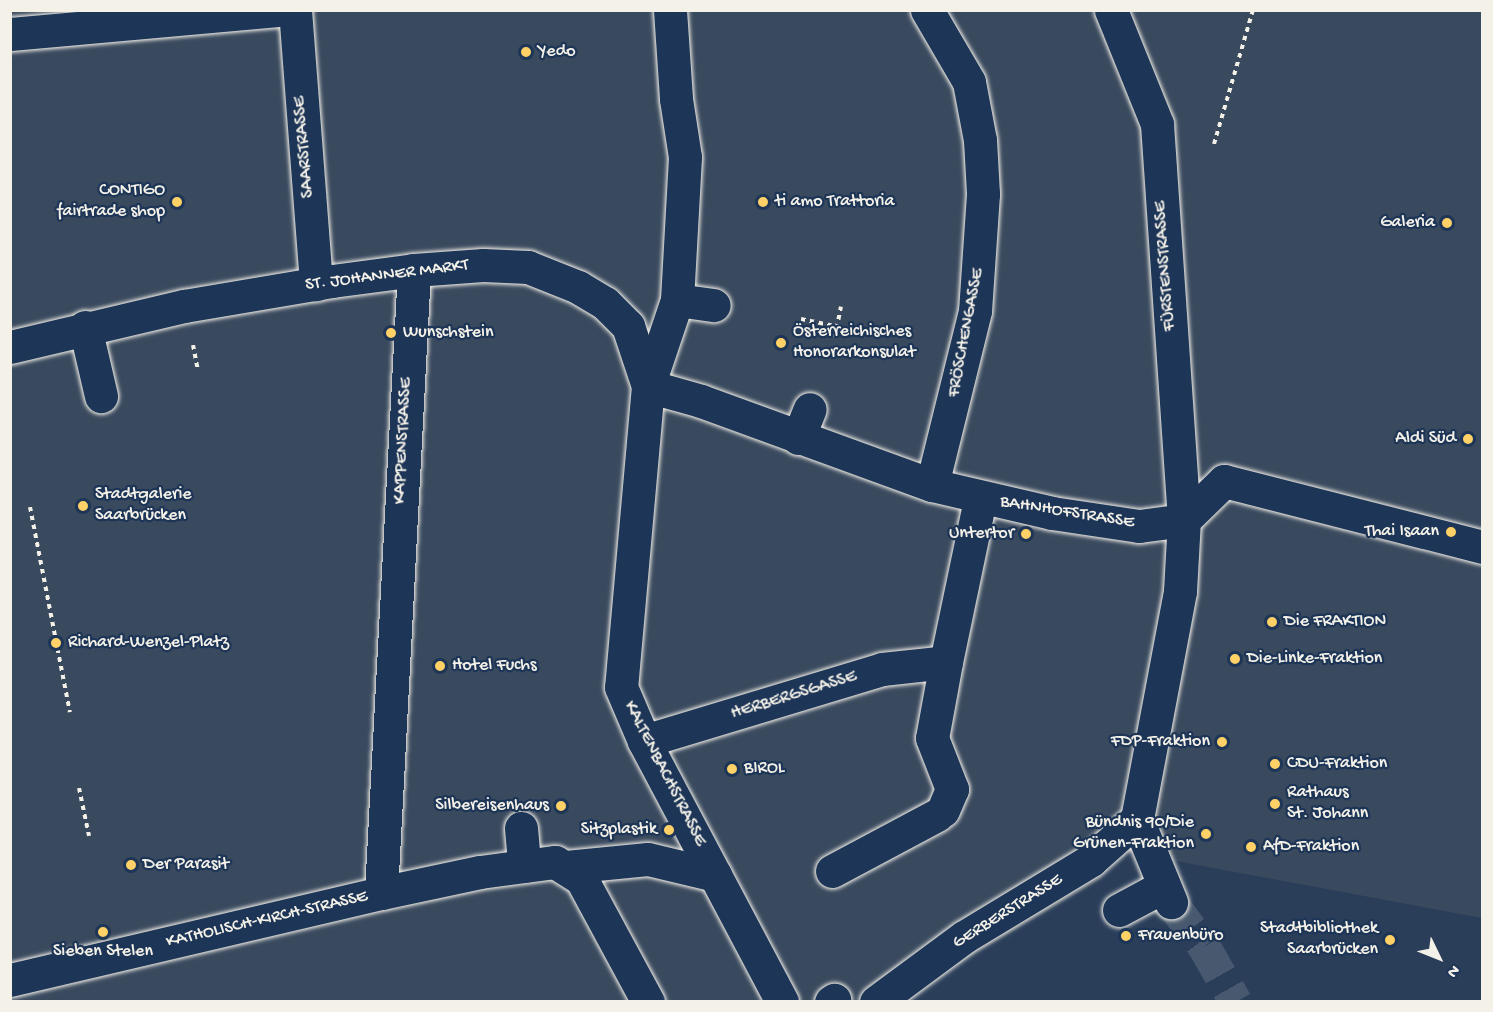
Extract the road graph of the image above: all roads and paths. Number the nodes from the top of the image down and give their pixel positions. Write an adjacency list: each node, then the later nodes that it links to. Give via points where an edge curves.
1 (281, 10): 7 (street, via 59,38)
2 (295, 10): 10 (street, SAARSTRASSE)
3 (670, 10): 11 (street, via 685,157)
4 (927, 10): 24 (street, FRÖSCHENGASSE, via 969,81 980,140 983,194 975,311)
5 (1253, 10): 8 (path)
6 (1109, 14): 27 (street, FÜRSTENSTRASSE, via 1157,124)
7 (10, 34)
8 (1214, 144)
9 (414, 270): 10 (street, ST. JOHANNER MARKT); 20 (street, ST. JOHANNER MARKT, via 528,267 578,287 605,303 628,326); 40 (street, KAPPENSTRASSE, via 382,612)
10 (316, 284): 16 (street, ST. JOHANNER MARKT)
11 (677, 300): 12 (street); 20 (street)
12 (714, 305)
13 (841, 307): 15 (path)
14 (801, 319): 15 (path)
15 (836, 326): 17 (path); 18 (path)
16 (85, 327): 19 (street, ST. JOHANNER MARKT); 21 (street)
17 (868, 333)
18 (835, 337)
19 (10, 347)
20 (648, 386): 23 (street, BAHNHOFSTRASSE, via 701,401); 31 (street, KALTENBACHSTRASSE, via 621,687)
21 (101, 396)
22 (810, 409): 23 (street)
23 (798, 438): 24 (street, BAHNHOFSTRASSE)
24 (932, 485): 25 (street, BAHNHOFSTRASSE)
25 (980, 499): 27 (street, BAHNHOFSTRASSE, via 1138,526); 29 (street)
26 (30, 507): 30 (path)
27 (1184, 520): 28 (street, via 1224,481); 33 (street, via 1180,591)
28 (1474, 537)
29 (946, 662): 31 (street, HERBERGSGASSE, via 882,669); 38 (street, via 932,738 952,789 940,812)
30 (70, 712)
31 (644, 741): 39 (street, KALTENBACHSTRASSE)
32 (80, 788): 35 (path)
33 (1137, 819): 41 (street, via 1166,895); 45 (street, GERBERSTRASSE, via 1091,860 964,937)
34 (521, 828): 36 (street)
35 (89, 836)
36 (524, 866): 37 (street, KATHOLISCH-KIRCH-STRASSE, via 555,862); 40 (street, KATHOLISCH-KIRCH-STRASSE)
37 (566, 867): 39 (street, KATHOLISCH-KIRCH-STRASSE, via 648,859); 43 (street, via 581,878 595,901)
38 (832, 870)
39 (715, 876): 44 (street, KALTENBACHSTRASSE)
40 (381, 893): 42 (street, KATHOLISCH-KIRCH-STRASSE)
41 (1119, 910)
42 (10, 980)
43 (648, 1002)
44 (782, 1002)
45 (876, 1002)

